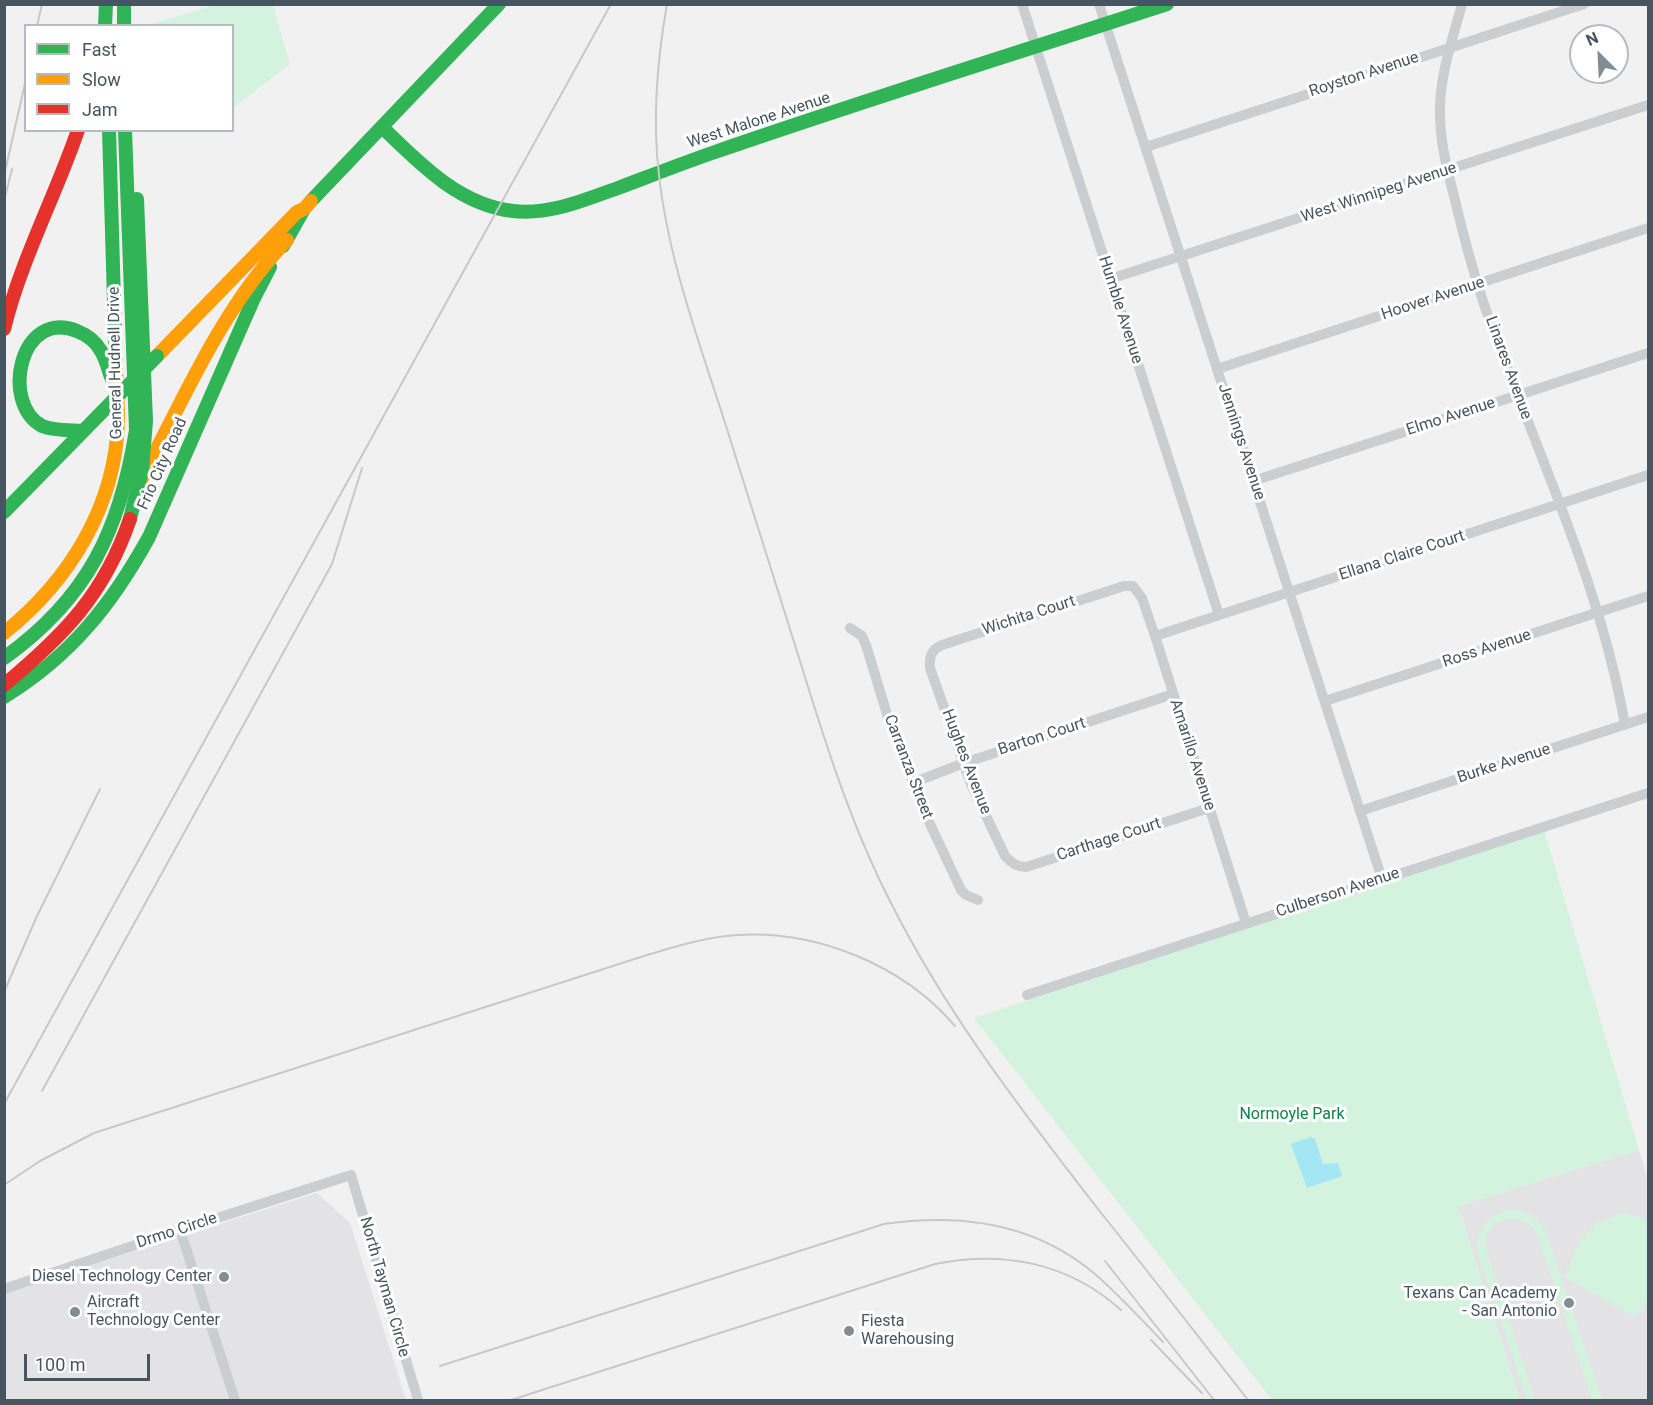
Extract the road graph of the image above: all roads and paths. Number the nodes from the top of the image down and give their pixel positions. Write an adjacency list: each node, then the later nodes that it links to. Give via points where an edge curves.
1 (106, 4): 10 (main road)
2 (124, 4): 11 (main road)
3 (133, 4): 12 (main road)
4 (499, 4): 17 (main road, Frio City Road)
5 (1022, 4): 14 (street, Humble Avenue)
6 (1099, 4): 13 (street, Jennings Avenue)
7 (1167, 4): 13 (main road, West Malone Avenue)
8 (1462, 4): 15 (street, Linares Avenue)
9 (1584, 4): 15 (street, Royston Avenue)
10 (105, 24)
11 (124, 24)
12 (132, 24)
13 (1105, 25): 14 (main road, West Malone Avenue); 22 (street, Jennings Avenue)
14 (1035, 47): 17 (main road, West Malone Avenue, via 550,211 507,210 464,195 431,173); 28 (street, Humble Avenue)
15 (1450, 47): 22 (street, Royston Avenue); 23 (street, Linares Avenue, via 1440,106)
16 (1648, 105): 23 (street, West Winnipeg Avenue)
17 (382, 127): 24 (main road, Frio City Road)
18 (77, 132): 30 (main road, via 16,282)
19 (109, 132): 34 (main road, General Hudnell Drive)
20 (125, 132): 40 (main road, General Hudnell Drive, via 136,430 133,457)
21 (134, 132): 51 (main road, bridge, via 146,410 145,451 137,495 124,535 86,606 32,663)
22 (1146, 147): 27 (street, Jennings Avenue)
23 (1447, 171): 27 (street, West Winnipeg Avenue); 29 (street, Linares Avenue)
24 (304, 209): 26 (main road, Frio City Road); 35 (main road, Frio City Road, bridge, via 250,258)
25 (1648, 228): 29 (street, Hoover Avenue)
26 (287, 240): 40 (main road, via 228,315); 53 (main road, Frio City Road, via 254,298 149,537 128,574 83,633 43,671)
27 (1181, 258): 28 (street, West Winnipeg Avenue); 32 (street, Jennings Avenue)
28 (1110, 279): 45 (street, Humble Avenue)
29 (1477, 284): 32 (street, Hoover Avenue); 33 (street, Linares Avenue)
30 (4, 329)
31 (1648, 353): 33 (street, Elmo Avenue)
32 (1217, 369): 37 (street, Jennings Avenue)
33 (1517, 395): 37 (street, Elmo Avenue); 38 (street, Linares Avenue)
34 (118, 416): 35 (main road, via 108,364 97,345 86,335 64,326 36,333 13,356 9,377 17,403 39,425); 47 (main road, General Hudnell Drive, via 110,478 83,541 56,584)
35 (83, 431): 39 (main road, Frio City Road)
36 (1648, 475): 38 (street, Ellana Claire Court)
37 (1253, 481): 42 (street, Jennings Avenue)
38 (1560, 504): 42 (street, Ellana Claire Court); 44 (street, Linares Avenue)
39 (4, 512)
40 (111, 530): 49 (main road, General Hudnell Drive, via 95,562 59,612)
41 (1136, 589): 48 (street, Amarillo Avenue); 50 (street, Wichita Court, via 1124,586 942,645)
42 (1290, 592): 45 (street, Ellana Claire Court); 54 (street, Jennings Avenue)
43 (1648, 596): 44 (street, Ross Avenue)
44 (1597, 613): 54 (street, Ross Avenue); 56 (street, Linares Avenue)
45 (1219, 615): 48 (street, Ellana Claire Court)
46 (850, 628): 58 (street, Carranza Street, via 862,636 866,645)
47 (4, 633)
48 (1155, 636): 52 (street, Amarillo Avenue)
49 (4, 658)
50 (929, 660): 57 (street, Hughes Avenue)
51 (4, 686)
52 (1173, 694): 57 (street, Barton Court); 60 (street, Amarillo Avenue)
53 (4, 697)
54 (1325, 701): 61 (street, Jennings Avenue)
55 (1648, 717): 56 (street, Burke Avenue)
56 (1625, 725): 61 (street, Burke Avenue)
57 (963, 763): 58 (street, Barton Court); 62 (street, Hughes Avenue)
58 (912, 783): 64 (street, Carranza Street, via 961,890)
59 (1648, 793): 63 (street, Culberson Avenue)
60 (1209, 808): 62 (street, Carthage Court, via 1026,867); 65 (street, Amarillo Avenue)
61 (1360, 811): 63 (street, Jennings Avenue)
62 (1009, 862)
63 (1382, 879): 65 (street, Culberson Avenue)
64 (978, 900)
65 (1246, 923): 66 (street, Culberson Avenue)
66 (1027, 995)
67 (351, 1174): 68 (street, Drmo Circle); 71 (street, North Tayman Circle)
68 (180, 1230): 69 (street, Drmo Circle); 70 (street)
69 (4, 1289)
70 (235, 1401)
71 (418, 1401)

